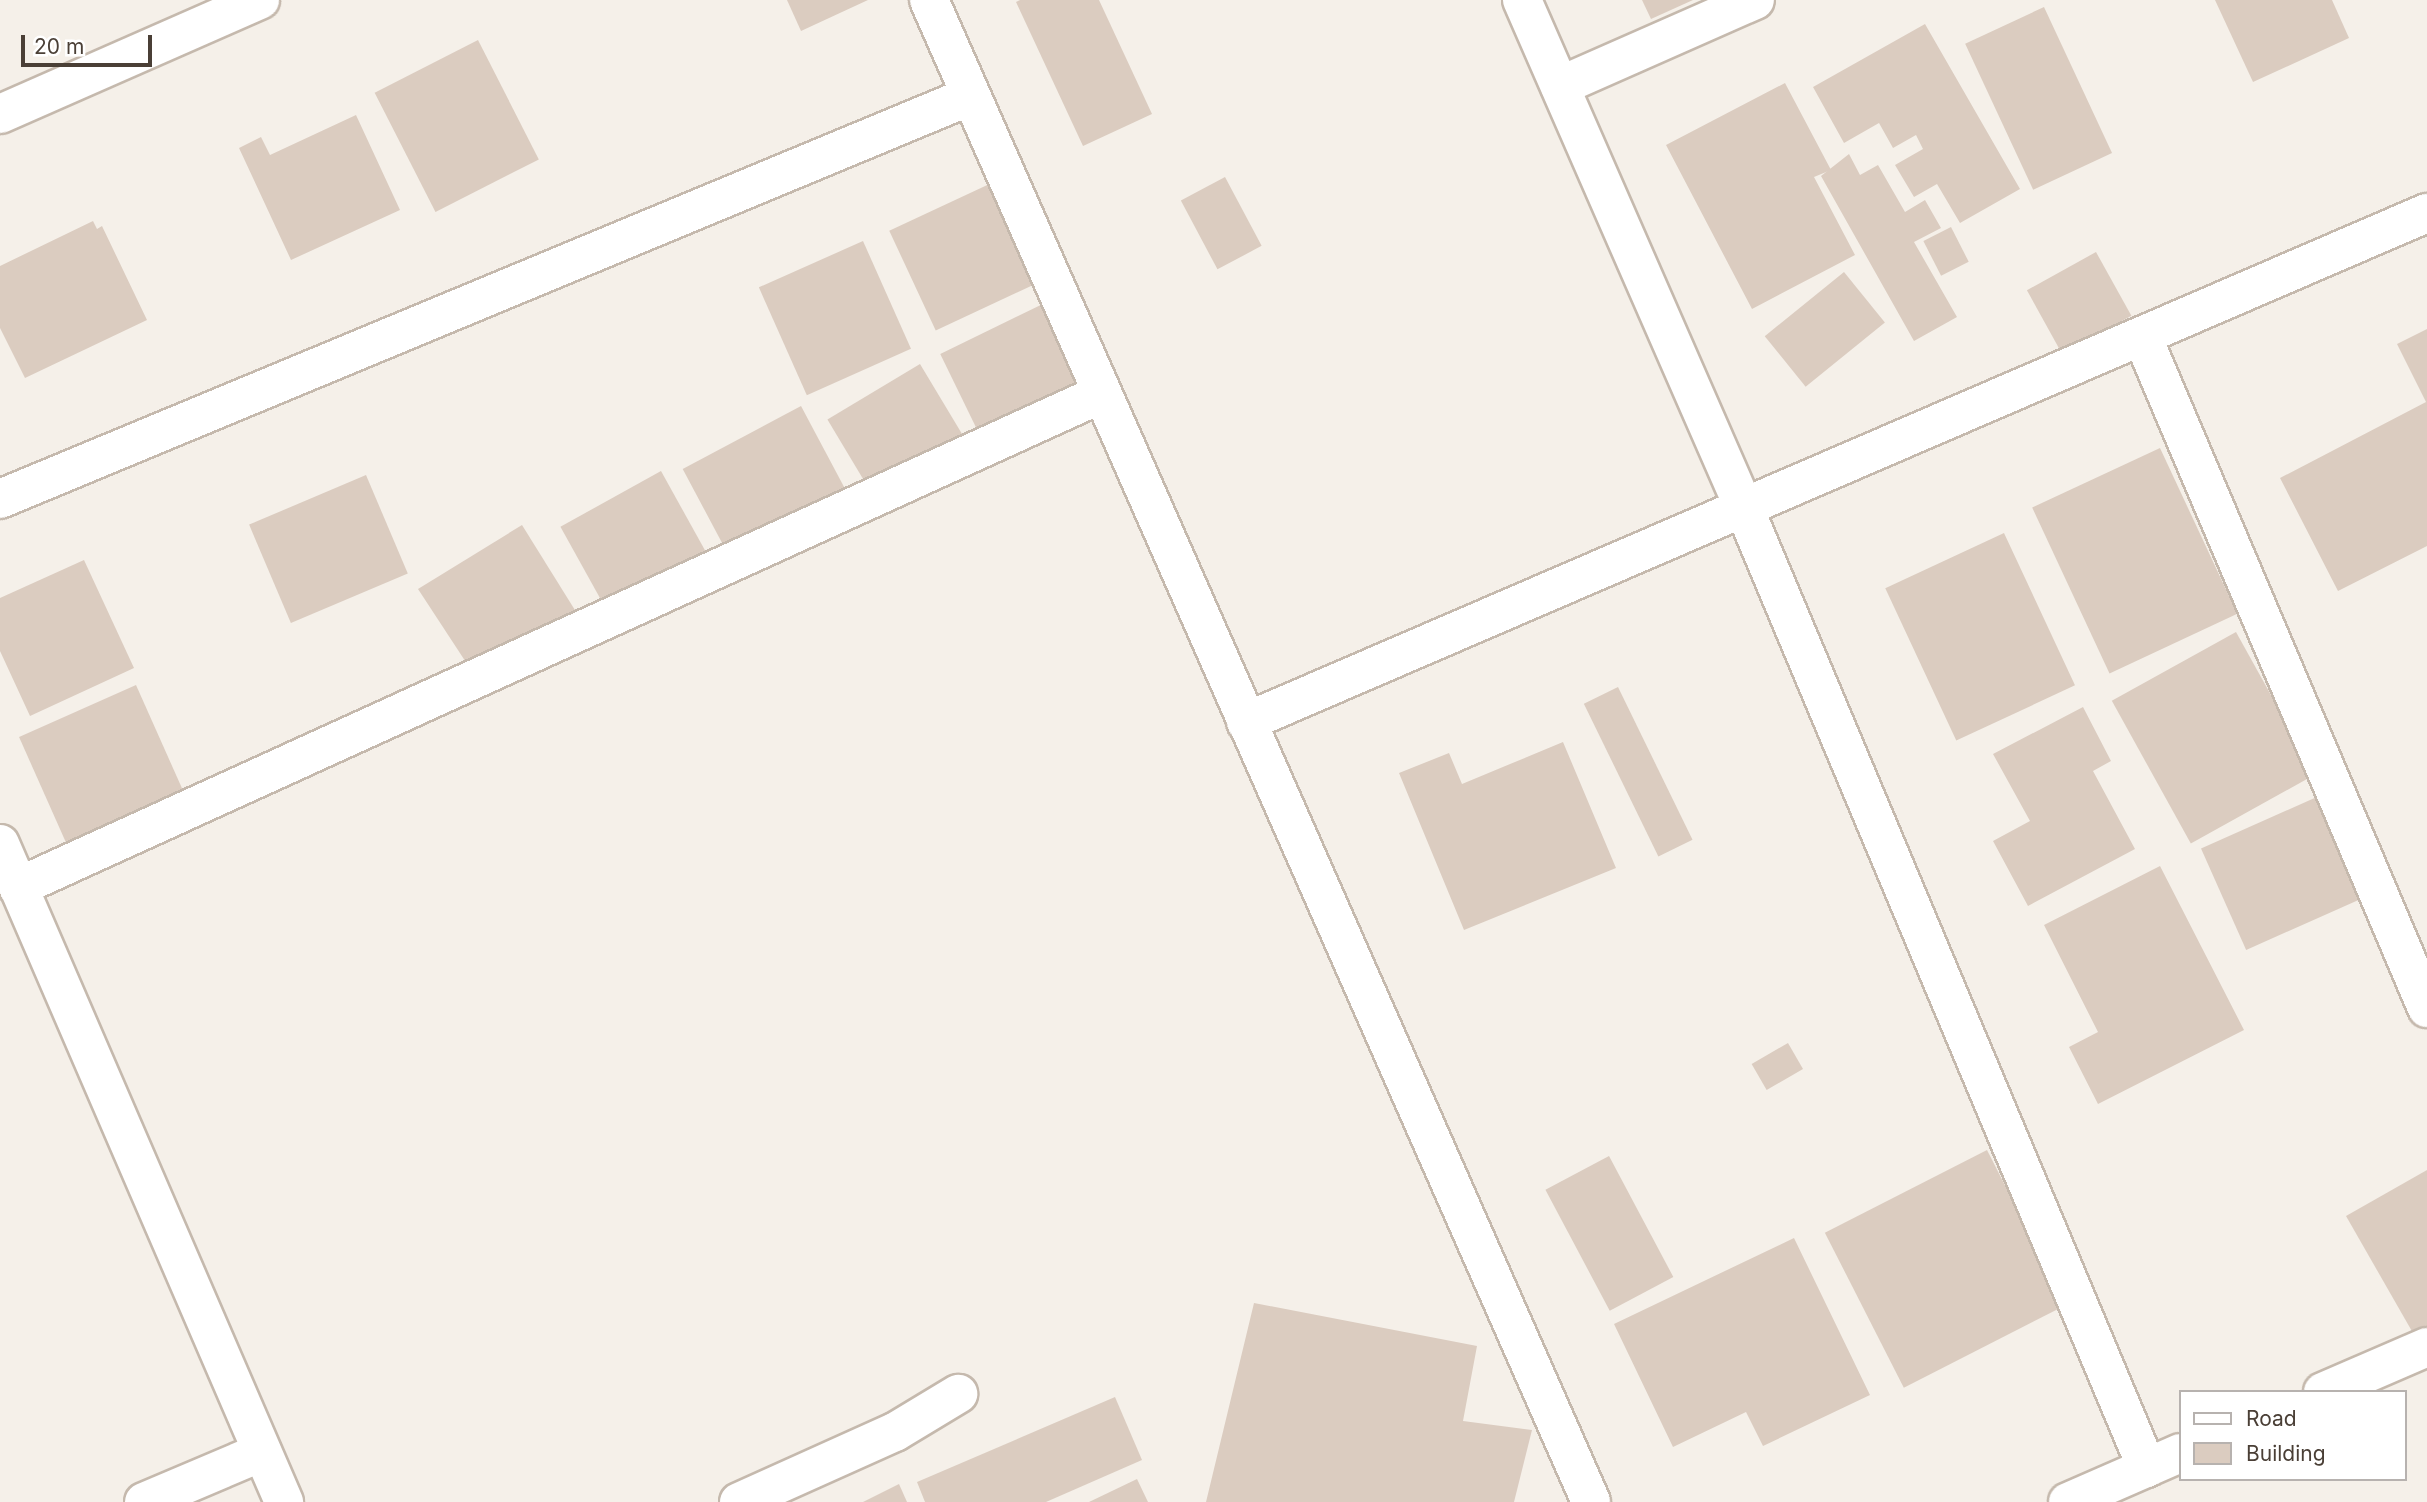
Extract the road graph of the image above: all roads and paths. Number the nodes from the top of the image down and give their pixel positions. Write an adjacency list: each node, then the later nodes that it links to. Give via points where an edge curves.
1 (260, 0): 7 (street)
2 (929, 0): 6 (street)
3 (1522, 0): 5 (street)
4 (1755, 0): 5 (street)
5 (1560, 86): 12 (street)
6 (970, 96): 10 (street); 11 (street)
7 (0, 114)
8 (2427, 213): 9 (street)
9 (2142, 336): 12 (street); 16 (street)
10 (1101, 394): 13 (street); 15 (street)
11 (0, 499)
12 (1744, 508): 13 (street); 21 (street)
13 (1246, 722): 25 (street)
14 (0, 844): 15 (street)
15 (18, 887): 20 (street)
16 (2427, 1008)
17 (2427, 1347): 18 (street)
18 (2328, 1390)
19 (958, 1394): 24 (street, via 895,1432)
20 (262, 1451): 22 (street); 23 (street)
21 (2164, 1461): 26 (street)
22 (144, 1502)
23 (284, 1502)
24 (739, 1502)
25 (1591, 1502)
26 (2068, 1502)

